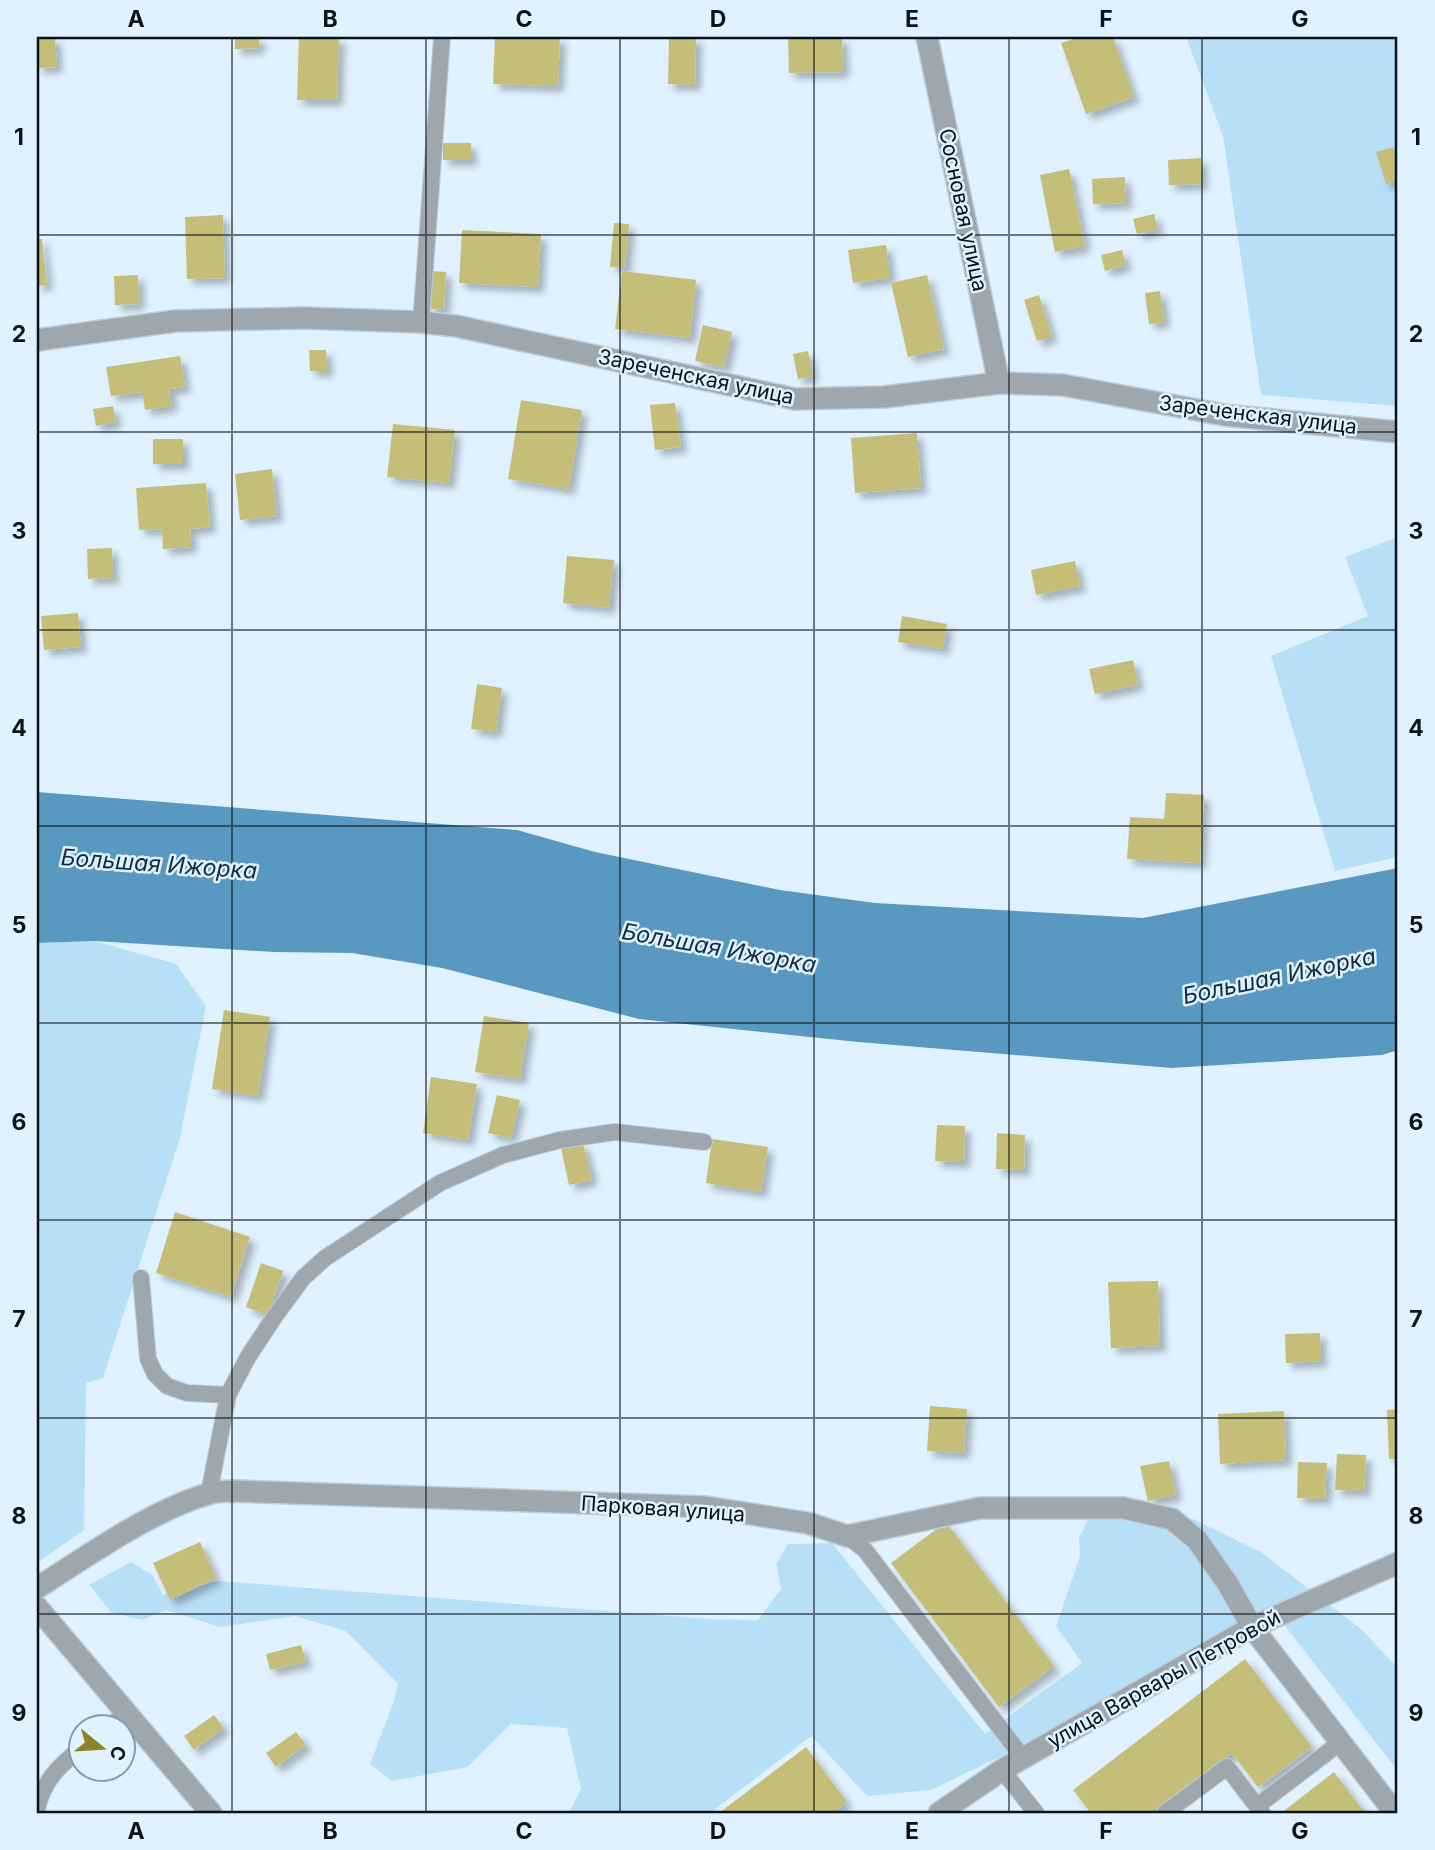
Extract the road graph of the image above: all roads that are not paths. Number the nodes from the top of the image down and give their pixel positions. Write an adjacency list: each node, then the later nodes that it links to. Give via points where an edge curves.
1 (442, 37): 3 (lane)
2 (926, 37): 5 (street, Сосновая улица)
3 (421, 322): 4 (street, Зареченская улица, via 304,318 175,321); 5 (street, Зареченская улица, via 795,399 884,397)
4 (37, 340)
5 (999, 383): 6 (street, Зареченская улица, via 1063,385 1224,415)
6 (1398, 432)
7 (704, 1142): 9 (lane, via 615,1132 560,1140 503,1156 440,1183 325,1258 303,1279 254,1348)
8 (141, 1278): 9 (lane, via 148,1359 155,1374 167,1386 187,1393)
9 (228, 1395): 10 (lane)
10 (209, 1493): 11 (street, Парковая улица, via 706,1507 808,1523); 13 (street, Парковая улица, via 122,1535)
11 (848, 1536): 15 (street, via 980,1507 1123,1508 1160,1516 1172,1519 1197,1540); 18 (lane, via 865,1549)
12 (1398, 1563): 15 (street, улица Варвары Петровой)
13 (37, 1588)
14 (37, 1606): 16 (street)
15 (1252, 1626): 17 (street); 18 (street, улица Варвары Петровой)
16 (126, 1713): 23 (street)
17 (1341, 1742): 22 (lane); 27 (street)
18 (1023, 1758): 20 (street, улица Варвары Петровой)
19 (66, 1760): 21 (lane, via 40,1797)
20 (1002, 1770): 24 (street, улица Варвары Петровой); 25 (lane)
21 (37, 1809)
22 (1259, 1810): 26 (lane, via 1227,1767)
23 (211, 1813)
24 (939, 1813)
25 (1036, 1813)
26 (1166, 1813)
27 (1395, 1813)

